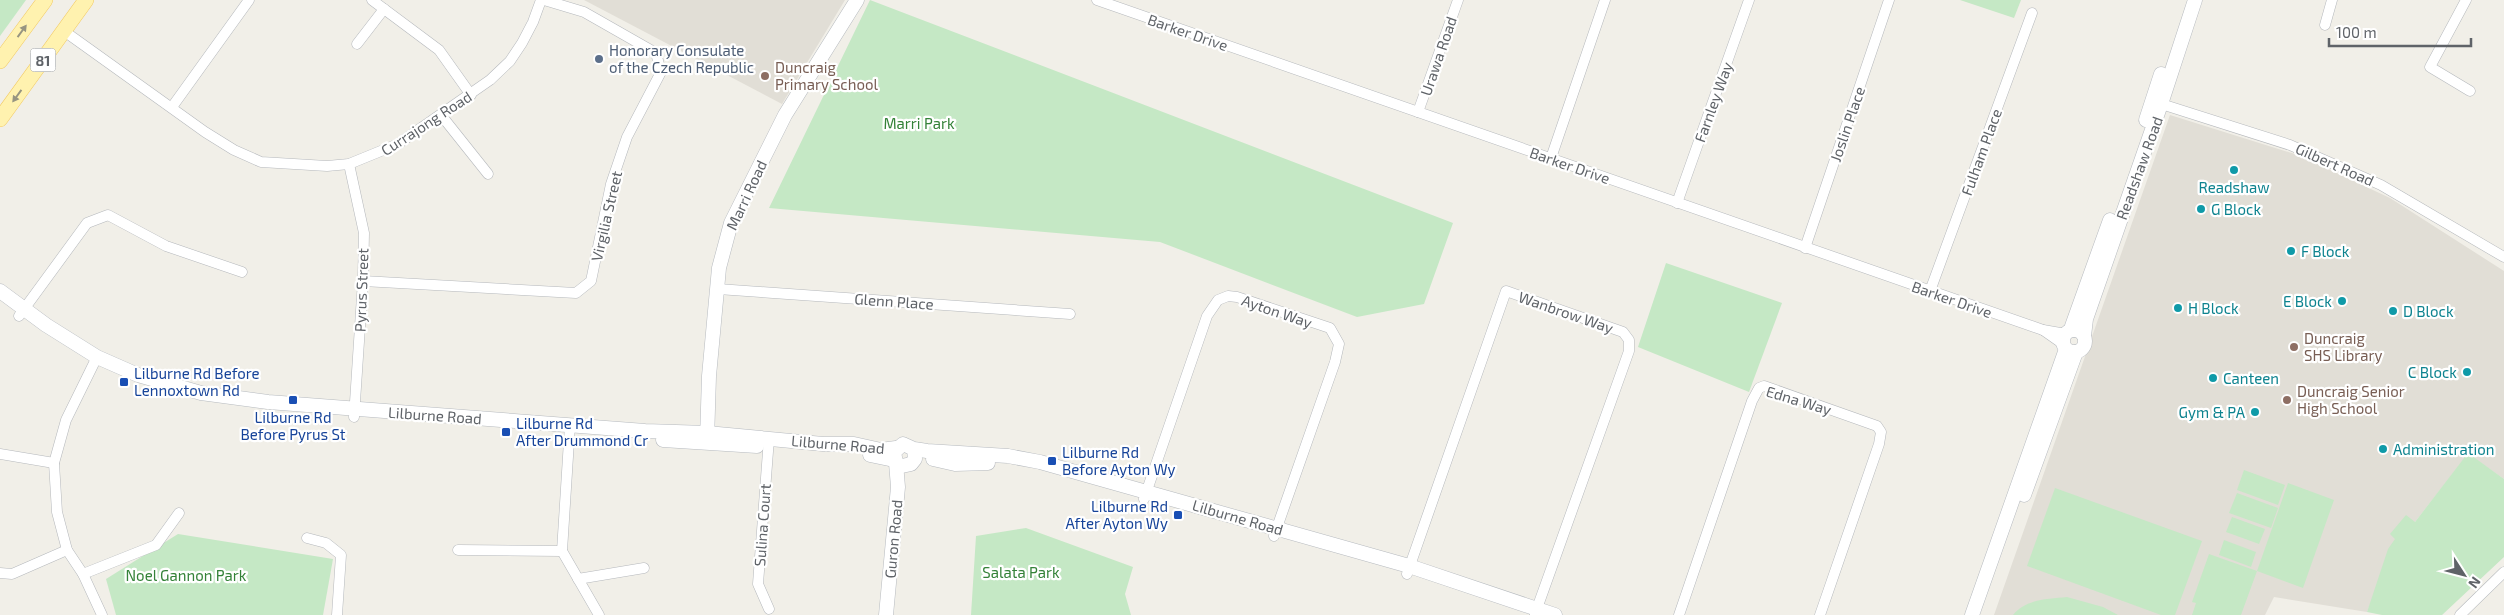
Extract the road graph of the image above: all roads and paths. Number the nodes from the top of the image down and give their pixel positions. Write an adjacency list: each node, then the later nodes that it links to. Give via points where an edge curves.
1 (45, 0): 21 (main road, 81, one-way to 1)
2 (86, 0): 19 (main road, 81)
3 (249, 0): 25 (street)
4 (372, 0): 16 (street)
5 (542, 0): 23 (street, Currajong Road, via 510,61); 36 (street, Virgilia Street, via 584,12 656,53 661,72 627,137 611,184 591,281 576,292)
6 (858, 0): 37 (street, Marri Road, via 785,115 740,204 723,249)
7 (1098, 0): 26 (street, Barker Drive)
8 (1458, 0): 26 (street, Urawa Road)
9 (1605, 0): 29 (street)
10 (1749, 0): 32 (street, Farnley Way)
11 (1889, 0): 33 (street, Joslin Place)
12 (2187, 0): 24 (street, Readshaw Road)
13 (2195, 0): 24 (street, Readshaw Road)
14 (2332, 0): 18 (street)
15 (2466, 0): 22 (street, via 2430,66)
16 (384, 9): 20 (street); 23 (street, via 439,50)
17 (2032, 13): 39 (street, Fulham Place)
18 (2326, 25)
19 (64, 31): 25 (street, Currajong Road); 28 (main road, 81, one-way to 28)
20 (357, 44)
21 (0, 61)
22 (2470, 92)
23 (471, 95): 27 (street, Currajong Road)
24 (2157, 103): 34 (street, Gilbert Road, via 2290,145 2381,185); 43 (street, Readshaw Road, via 2072,326)
25 (172, 107): 30 (street, Currajong Road, via 234,150 261,162 308,166)
26 (1418, 112): 29 (street, Barker Drive)
27 (442, 115): 30 (street, Currajong Road, via 398,144); 31 (street)
28 (0, 119)
29 (1551, 158): 32 (street, Barker Drive)
30 (349, 164): 36 (street, Pyrus Street, via 364,233)
31 (488, 174)
32 (1677, 203): 33 (street, Barker Drive)
33 (1805, 248): 39 (street, Barker Drive)
34 (2504, 257)
35 (242, 272): 41 (street, via 166,246 108,215 87,223)
36 (363, 281): 45 (street, Pyrus Street)
37 (718, 289): 42 (street, Glenn Place); 47 (street, Marri Road, via 709,376)
38 (0, 291): 41 (street, Lilburne Road)
39 (1930, 291): 43 (street, Barker Drive)
40 (0, 302): 41 (street, Lilburne Road)
41 (21, 312): 44 (street, Lilburne Road)
42 (1070, 314)
43 (2071, 341): 75 (street, Readshaw Road); 76 (street, Readshaw Road)
44 (95, 360): 45 (street, Lilburne Road, via 120,377 177,396 260,409); 51 (street, via 66,420)
45 (354, 413): 46 (street, Lilburne Road)
46 (569, 429): 47 (street, Lilburne Road); 58 (street)
47 (707, 438): 48 (street, Lilburne Road)
48 (768, 443): 50 (street, Lilburne Road); 65 (street, Sulina Court, via 758,584)
49 (0, 454): 51 (street)
50 (901, 460): 52 (street, Lilburne Road, via 1008,465); 52 (street, Lilburne Road, via 915,459 914,449 1026,459); 70 (street, Guron Road); 71 (street, Guron Road)
51 (54, 463): 56 (street, via 57,512)
52 (1145, 495): 54 (street, Lilburne Road); 54 (street, Ayton Way, via 1206,316 1218,300 1228,296 1247,299 1330,328 1339,344 1336,362)
53 (179, 513): 63 (street, via 156,545)
54 (1276, 532): 60 (street, Lilburne Road)
55 (307, 538): 68 (street, via 326,543 341,555)
56 (67, 550): 62 (street, via 12,574); 63 (street)
57 (458, 550): 58 (street)
58 (562, 551): 64 (street)
59 (644, 568): 64 (street)
60 (1408, 570): 66 (street, Lilburne Road); 66 (street, Wanbrow Way, via 1506,291 1623,332 1629,340 1629,351)
61 (2504, 572): 77 (street)
62 (0, 573)
63 (83, 574): 67 (street)
64 (578, 579): 69 (street)
65 (770, 610)
66 (1534, 613): 72 (street, Lilburne Road)
67 (102, 615)
68 (337, 615)
69 (599, 615)
70 (886, 615)
71 (895, 615)
72 (1555, 615)
73 (1679, 615): 74 (street, Edna Way, via 1752,401 1759,388 1764,386 1877,426 1881,432)
74 (1820, 615)
75 (1972, 615)
76 (1981, 615)
77 (2460, 615)

